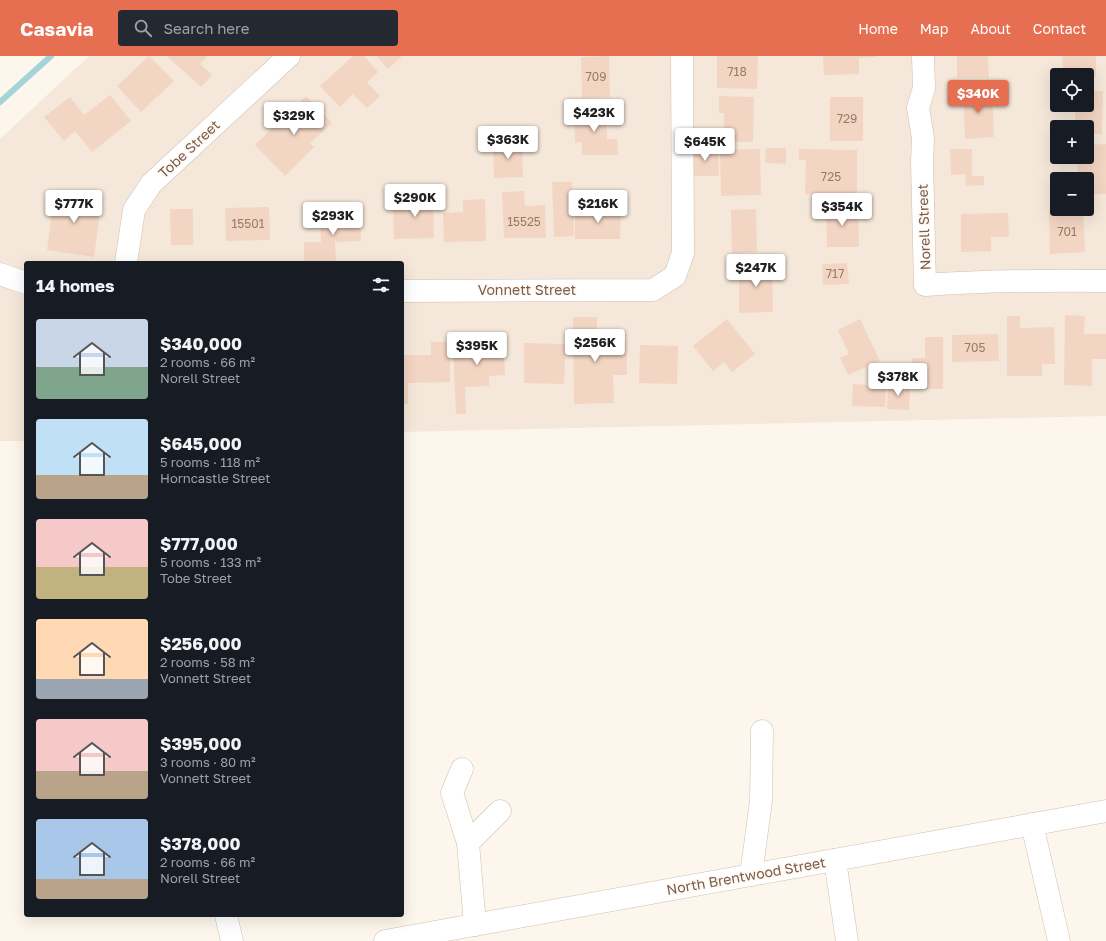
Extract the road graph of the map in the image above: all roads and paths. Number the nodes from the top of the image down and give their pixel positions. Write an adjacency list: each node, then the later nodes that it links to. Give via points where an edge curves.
1 (289, 56): 4 (street, Tobe Street, via 151,184 134,210)
2 (682, 56): 8 (street, Vonnett Street, via 683,253 675,276 652,290)
3 (923, 56): 6 (street, Norell Street, via 924,88 918,108 923,138 925,285 982,281)
4 (126, 261)
5 (0, 274): 7 (street)
6 (1106, 281)
7 (24, 282)
8 (404, 291)
9 (762, 731): 16 (street, via 761,800)
10 (462, 769): 14 (street, via 452,793)
11 (500, 811): 14 (street)
12 (1106, 811): 13 (street, North Brentwood Street)
13 (1032, 824): 15 (street, North Brentwood Street); 23 (street)
14 (468, 843): 18 (street)
15 (835, 860): 16 (street, North Brentwood Street); 22 (street)
16 (751, 875): 18 (street, North Brentwood Street)
17 (226, 917): 20 (street)
18 (475, 925): 19 (street, North Brentwood Street)
19 (449, 935): 21 (street, North Brentwood Street)
20 (232, 941)
21 (385, 941)
22 (848, 941)
23 (1059, 941)

